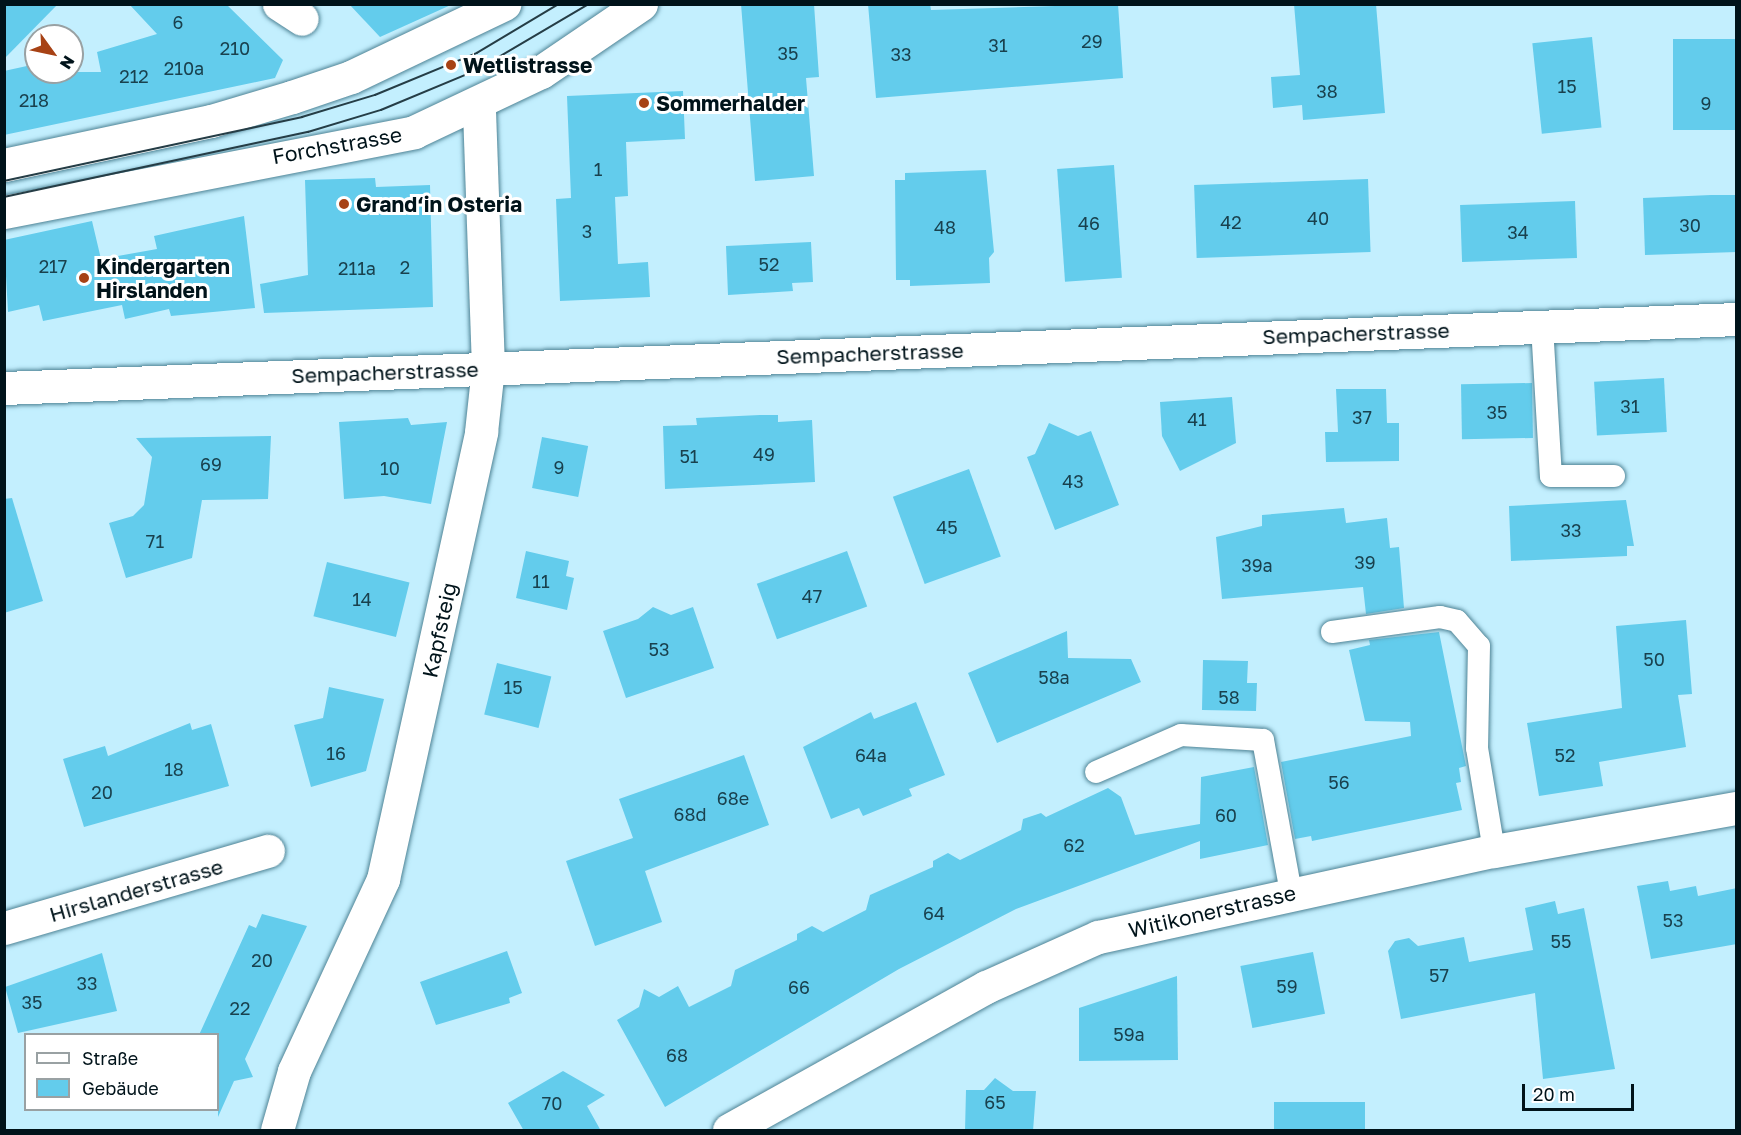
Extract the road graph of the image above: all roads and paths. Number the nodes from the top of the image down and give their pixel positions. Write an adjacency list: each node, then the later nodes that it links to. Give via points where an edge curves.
1 (504, 4): 4 (street, via 351,77 292,97 211,121)
2 (641, 4): 3 (street, Forchstrasse, via 575,52)
3 (479, 105): 5 (street, Forchstrasse, via 414,132); 8 (street, Kapfsteig)
4 (4, 165)
5 (4, 212)
6 (1737, 318): 7 (street, Sempacherstrasse)
7 (1542, 326): 8 (street, Sempacherstrasse); 10 (lane, via 1551,477)
8 (488, 368): 9 (street, Sempacherstrasse); 18 (street, Kapfsteig, via 481,432 386,868 294,1071)
9 (4, 387)
10 (1614, 476)
11 (1332, 632): 15 (lane, via 1440,617 1457,621 1479,646 1478,748)
12 (1096, 772): 16 (lane, via 1181,735 1263,740)
13 (1737, 808): 15 (street, Witikonerstrasse)
14 (268, 851): 17 (street, Hirslanderstrasse)
15 (1494, 851): 16 (street, Witikonerstrasse)
16 (1291, 893): 19 (street, Witikonerstrasse, via 1074,946 986,987)
17 (4, 928)
18 (277, 1131)
19 (729, 1131)

